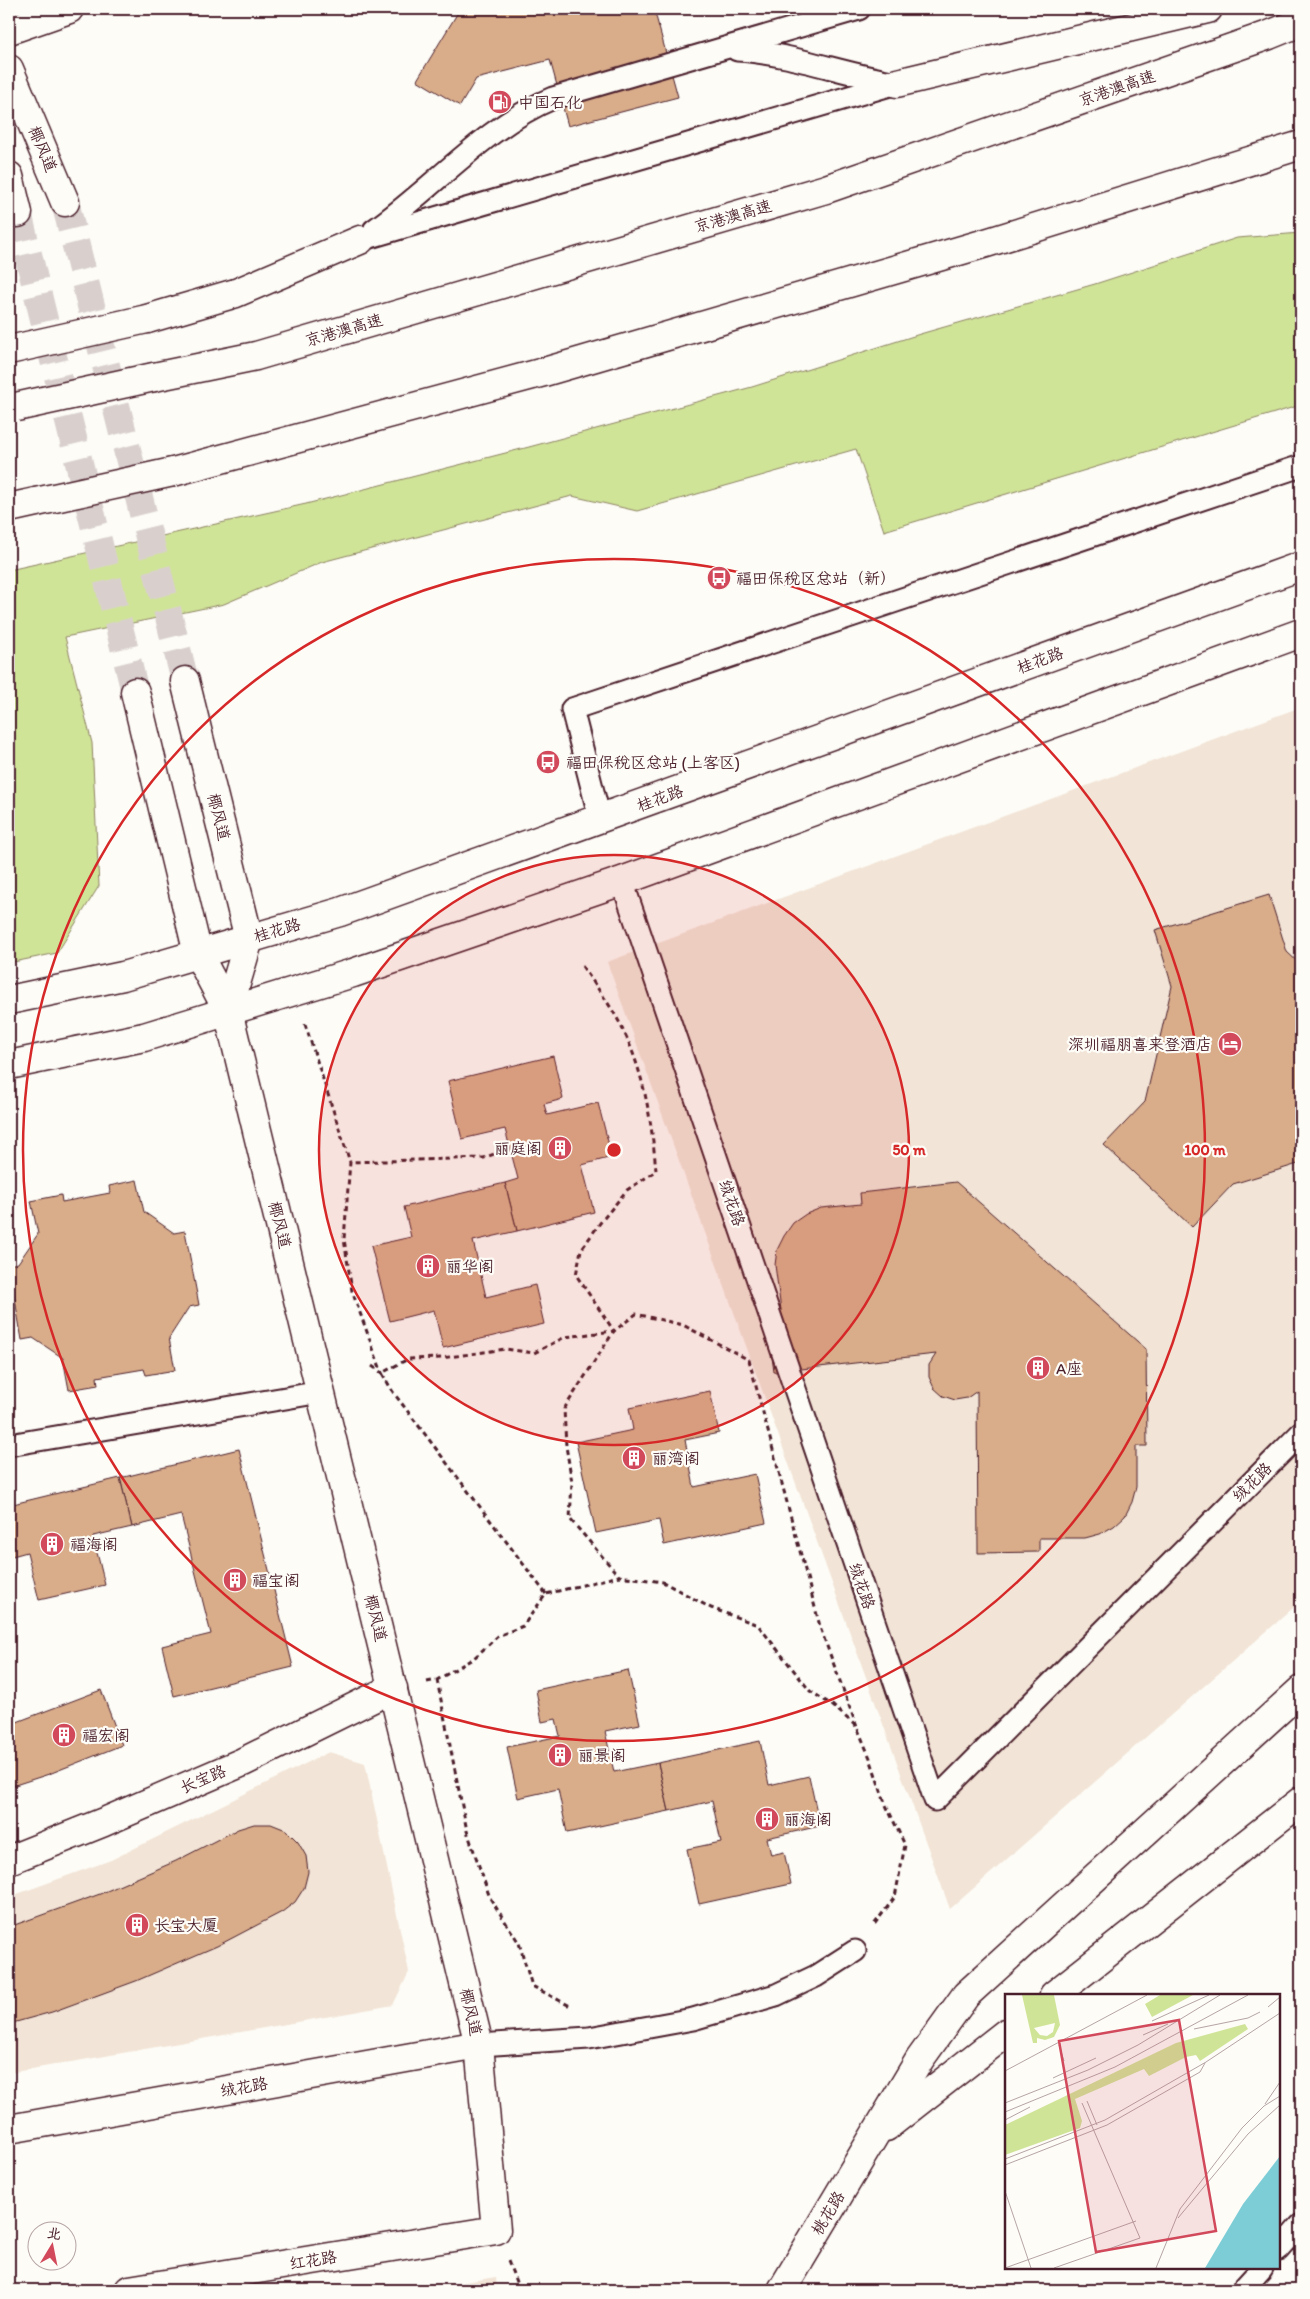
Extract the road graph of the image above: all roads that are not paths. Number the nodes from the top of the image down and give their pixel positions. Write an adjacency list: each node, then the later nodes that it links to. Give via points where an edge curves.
1 (69, 9): 5 (main road)
2 (859, 9): 6 (lane)
3 (1208, 9): 8 (main road)
4 (1301, 22): 15 (main road, 京港澳高速, bridge, via 826,189 256,356)
5 (9, 30)
6 (720, 49): 8 (lane, via 764,51 854,76); 13 (lane, via 536,105 511,119 393,217)
7 (9, 69): 11 (main road, 椰风道)
8 (897, 83): 13 (lane)
9 (1301, 145): 17 (main road, bridge, via 986,243 544,372 174,472)
10 (9, 176): 12 (main road)
11 (65, 202)
12 (18, 213)
13 (360, 240): 14 (main road, bridge, via 236,293 147,319)
14 (9, 350)
15 (12, 408)
16 (1301, 466): 22 (lane, via 572,709)
17 (9, 508)
18 (1301, 566): 22 (main road, 桂花路)
19 (1301, 633): 23 (main road)
20 (185, 681): 24 (main road, 椰风道)
21 (135, 692): 25 (main road, 椰风道)
22 (600, 819): 24 (main road, 桂花路, via 340,912)
23 (622, 881): 27 (main road, via 354,973); 30 (lane, 绒花路, via 935,1800)
24 (249, 939): 25 (main road, 桂花路); 27 (main road, 椰风道)
25 (198, 954): 26 (main road, 桂花路, via 124,976); 27 (main road, 椰风道)
26 (9, 1000)
27 (228, 1011): 28 (main road, via 144,1037); 29 (main road, 椰风道)
28 (9, 1065)
29 (321, 1392): 31 (lane); 32 (main road, 椰风道)
30 (1301, 1433)
31 (9, 1445)
32 (393, 1688): 35 (main road, 长宝路, via 243,1762); 39 (main road, 椰风道)
33 (1301, 1690): 41 (main road, 桃花路, via 966,1995 920,2058)
34 (1301, 1802): 37 (main road)
35 (9, 1860)
36 (855, 1951): 39 (lane, via 816,1976 776,1995 693,2019 589,2038)
37 (1055, 1994)
38 (1005, 2034): 41 (main road)
39 (479, 2045): 40 (main road, 绒花路); 43 (main road, 椰风道)
40 (9, 2129)
41 (875, 2136): 47 (main road, 桃花路)
42 (1301, 2225): 44 (lane)
43 (496, 2230): 46 (main road, 红花路)
44 (1280, 2249)
45 (1261, 2269): 48 (lane)
46 (129, 2290)
47 (782, 2290)
48 (1242, 2290)

